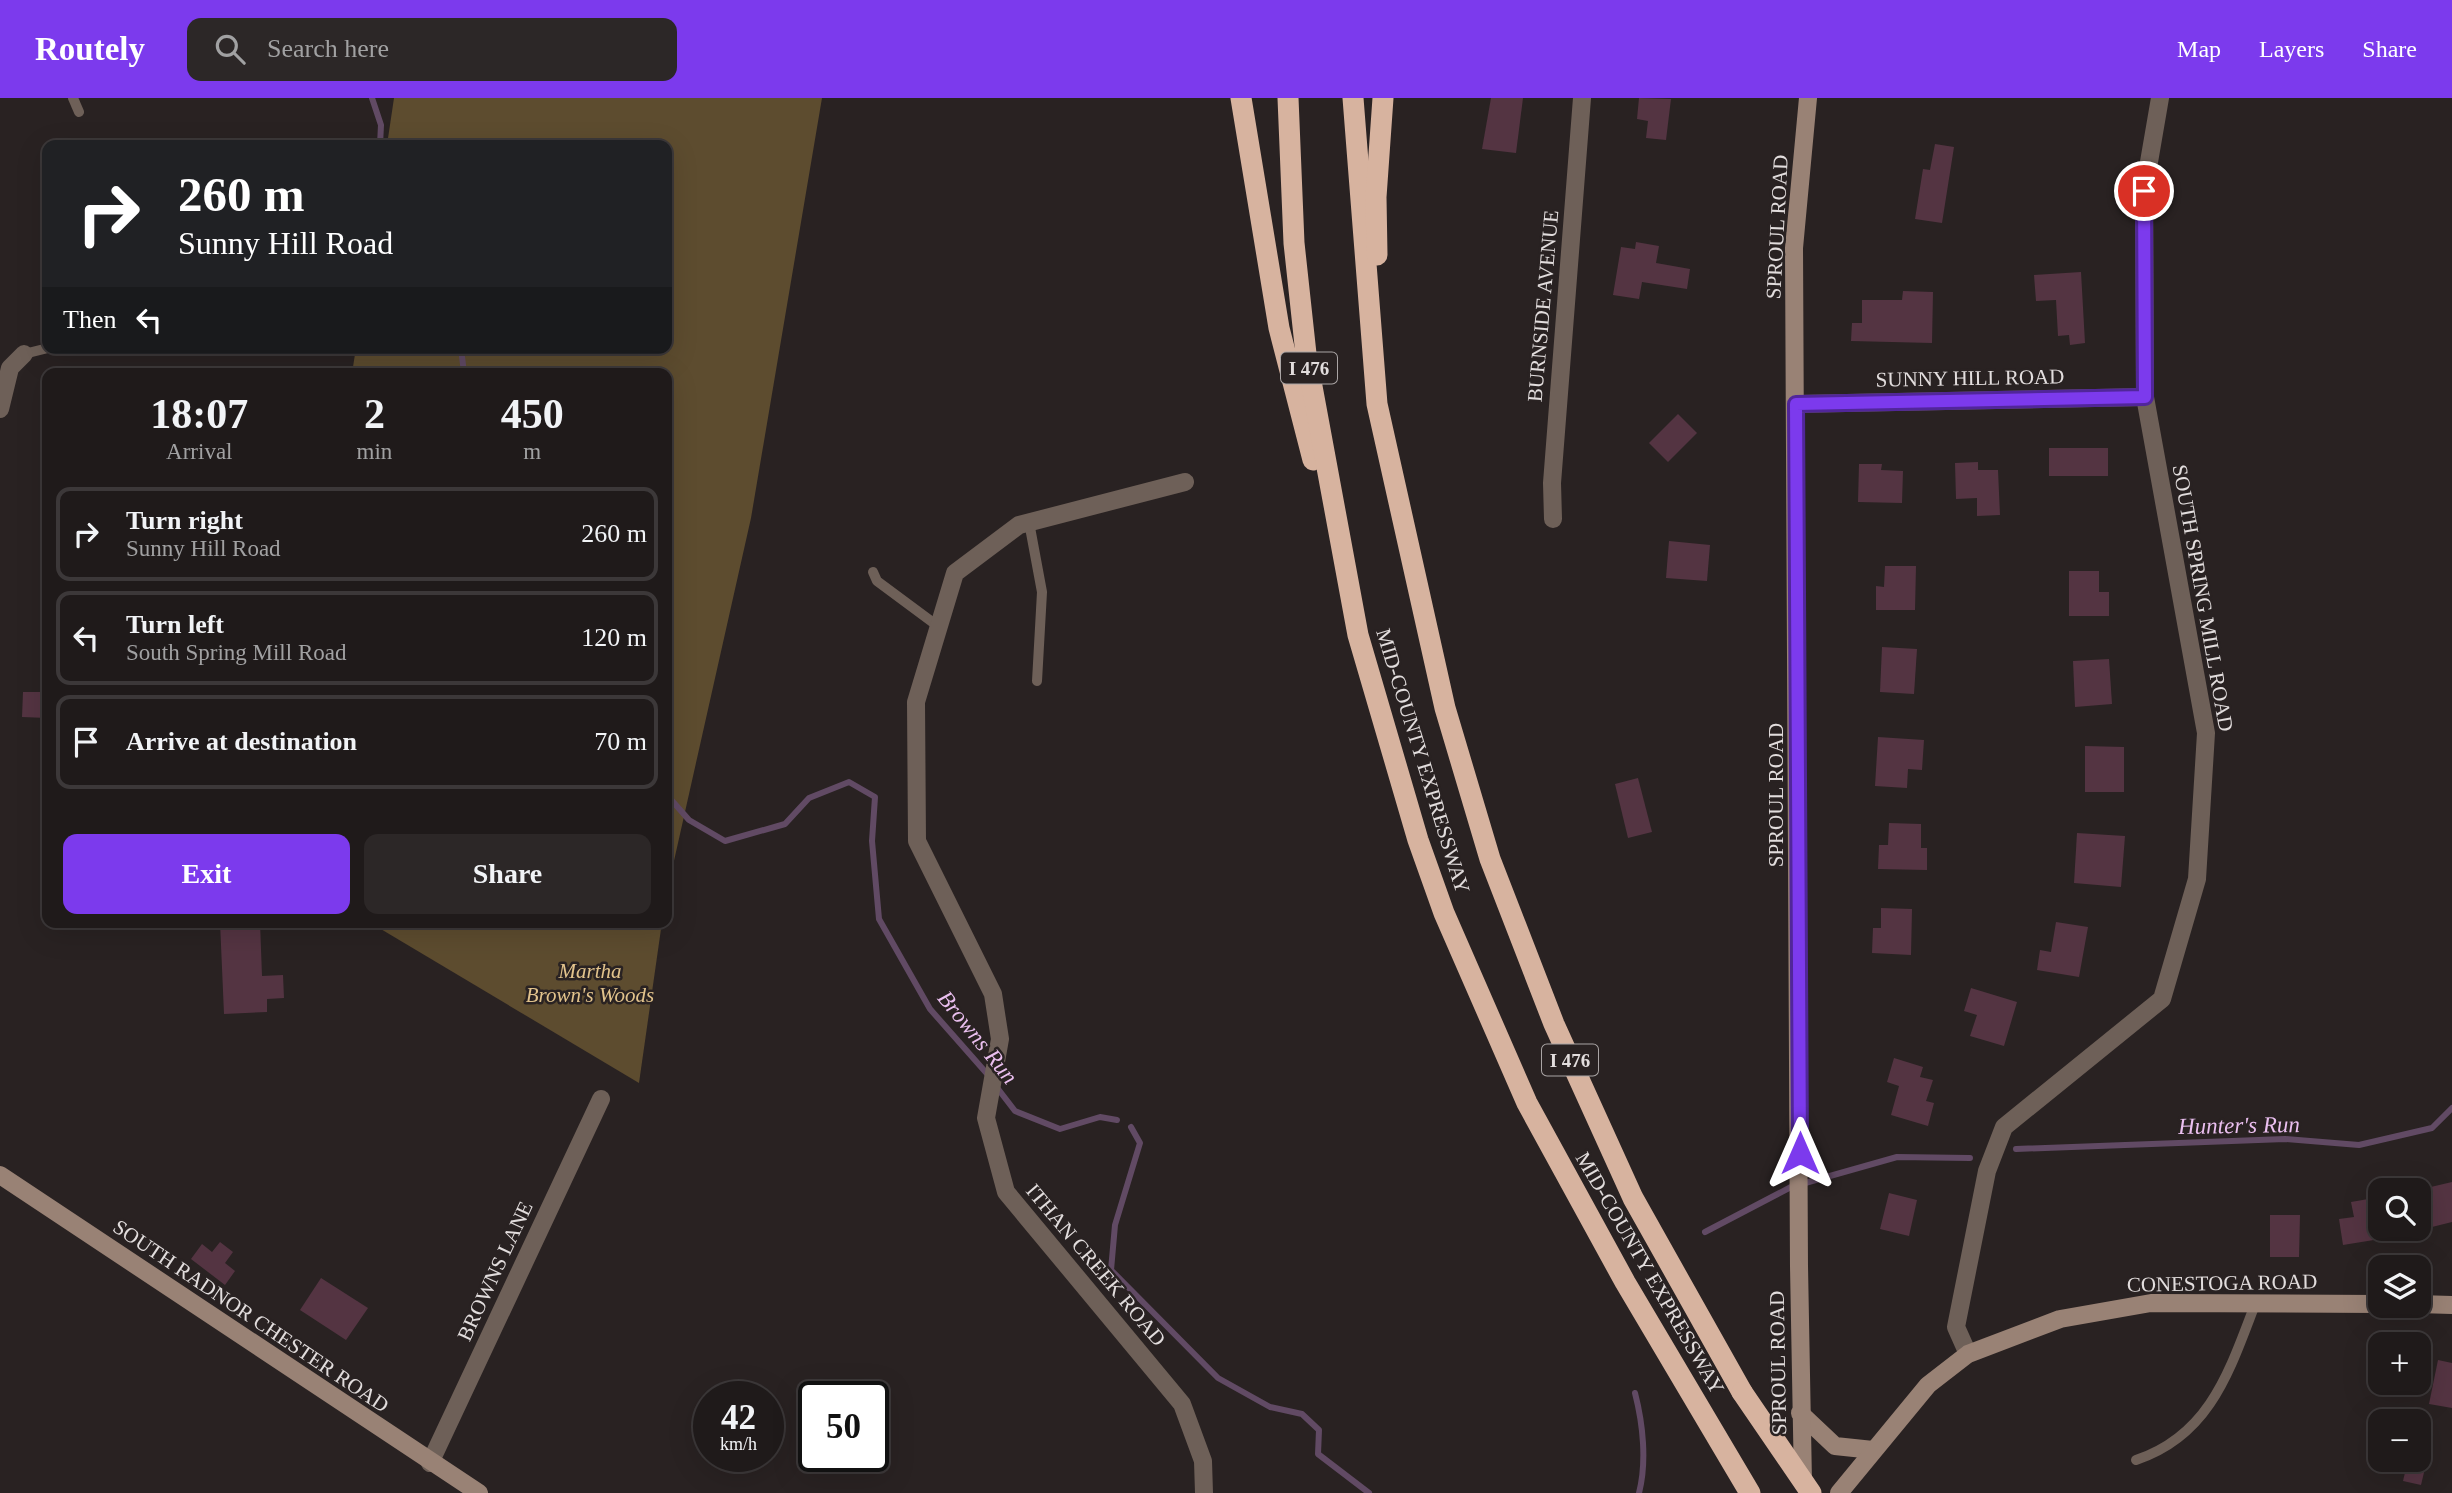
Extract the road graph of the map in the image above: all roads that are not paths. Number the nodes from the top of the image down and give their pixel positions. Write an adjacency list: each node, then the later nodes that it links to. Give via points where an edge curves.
1 (73, 98): 9 (lane)
2 (1241, 98): 21 (highway, via 1279,328)
3 (1288, 98): 21 (highway, MID-COUNTY EXPRESSWAY / I 476, via 1294,243 1306,354)
4 (1353, 98): 13 (highway, MID-COUNTY EXPRESSWAY / I 476)
5 (1383, 98): 13 (highway, via 1376,197)
6 (1581, 98): 17 (street, BURNSIDE AVENUE)
7 (1808, 98): 14 (main road, SPROUL ROAD, via 1794,248)
8 (2160, 98): 12 (street, SOUTH SPRING MILL ROAD, via 2144,191)
9 (79, 112)
10 (42, 350): 11 (lane)
11 (24, 354): 15 (street, via 10,368)
12 (2145, 397): 14 (street, SUNNY HILL ROAD); 29 (street, SOUTH SPRING MILL ROAD, via 2206,733 2197,879 2162,999 2004,1127 1987,1171 1956,1327)
13 (1377, 404): 38 (highway, MID-COUNTY EXPRESSWAY / I 476, bridge, via 1445,708 1490,859 1554,1024 1633,1198 1742,1392)
14 (1796, 404): 30 (main road, SPROUL ROAD)
15 (0, 409)
16 (1185, 482): 18 (street, ITHAN CREEK ROAD)
17 (1553, 519)
18 (1029, 522): 20 (street, ITHAN CREEK ROAD, via 1019,524 956,573); 22 (lane, via 1042,592)
19 (873, 572): 20 (lane, via 877,581)
20 (939, 627): 36 (street, ITHAN CREEK ROAD, via 916,702 917,841 993,994 1000,1039 986,1118 1006,1192 1182,1404 1203,1461)
21 (1358, 635): 34 (highway, MID-COUNTY EXPRESSWAY / I 476, via 1426,864 1527,1103 1604,1247)
22 (1037, 681)
23 (601, 1099): 33 (street, BROWNS LANE)
24 (0, 1175): 33 (main road, SOUTH RADNOR CHESTER ROAD)
25 (2256, 1302): 26 (main road, CONESTOGA ROAD); 29 (main road, CONESTOGA ROAD, via 2151,1303 2096,1311 2060,1319); 32 (lane, via 2226,1378 2194,1425 2162,1452)
26 (2368, 1304)
27 (2431, 1304): 28 (main road)
28 (2452, 1305)
29 (1968, 1354): 31 (main road, CONESTOGA ROAD, via 1928,1385)
30 (1800, 1413): 31 (main road, via 1835,1446); 37 (main road, SPROUL ROAD)
31 (1873, 1450): 39 (main road, CONESTOGA ROAD)
32 (2136, 1460)
33 (430, 1463): 35 (main road, SOUTH RADNOR CHESTER ROAD)
34 (1744, 1485)
35 (479, 1493)
36 (1204, 1493)
37 (1804, 1493)
38 (1811, 1493)
39 (1839, 1493)

